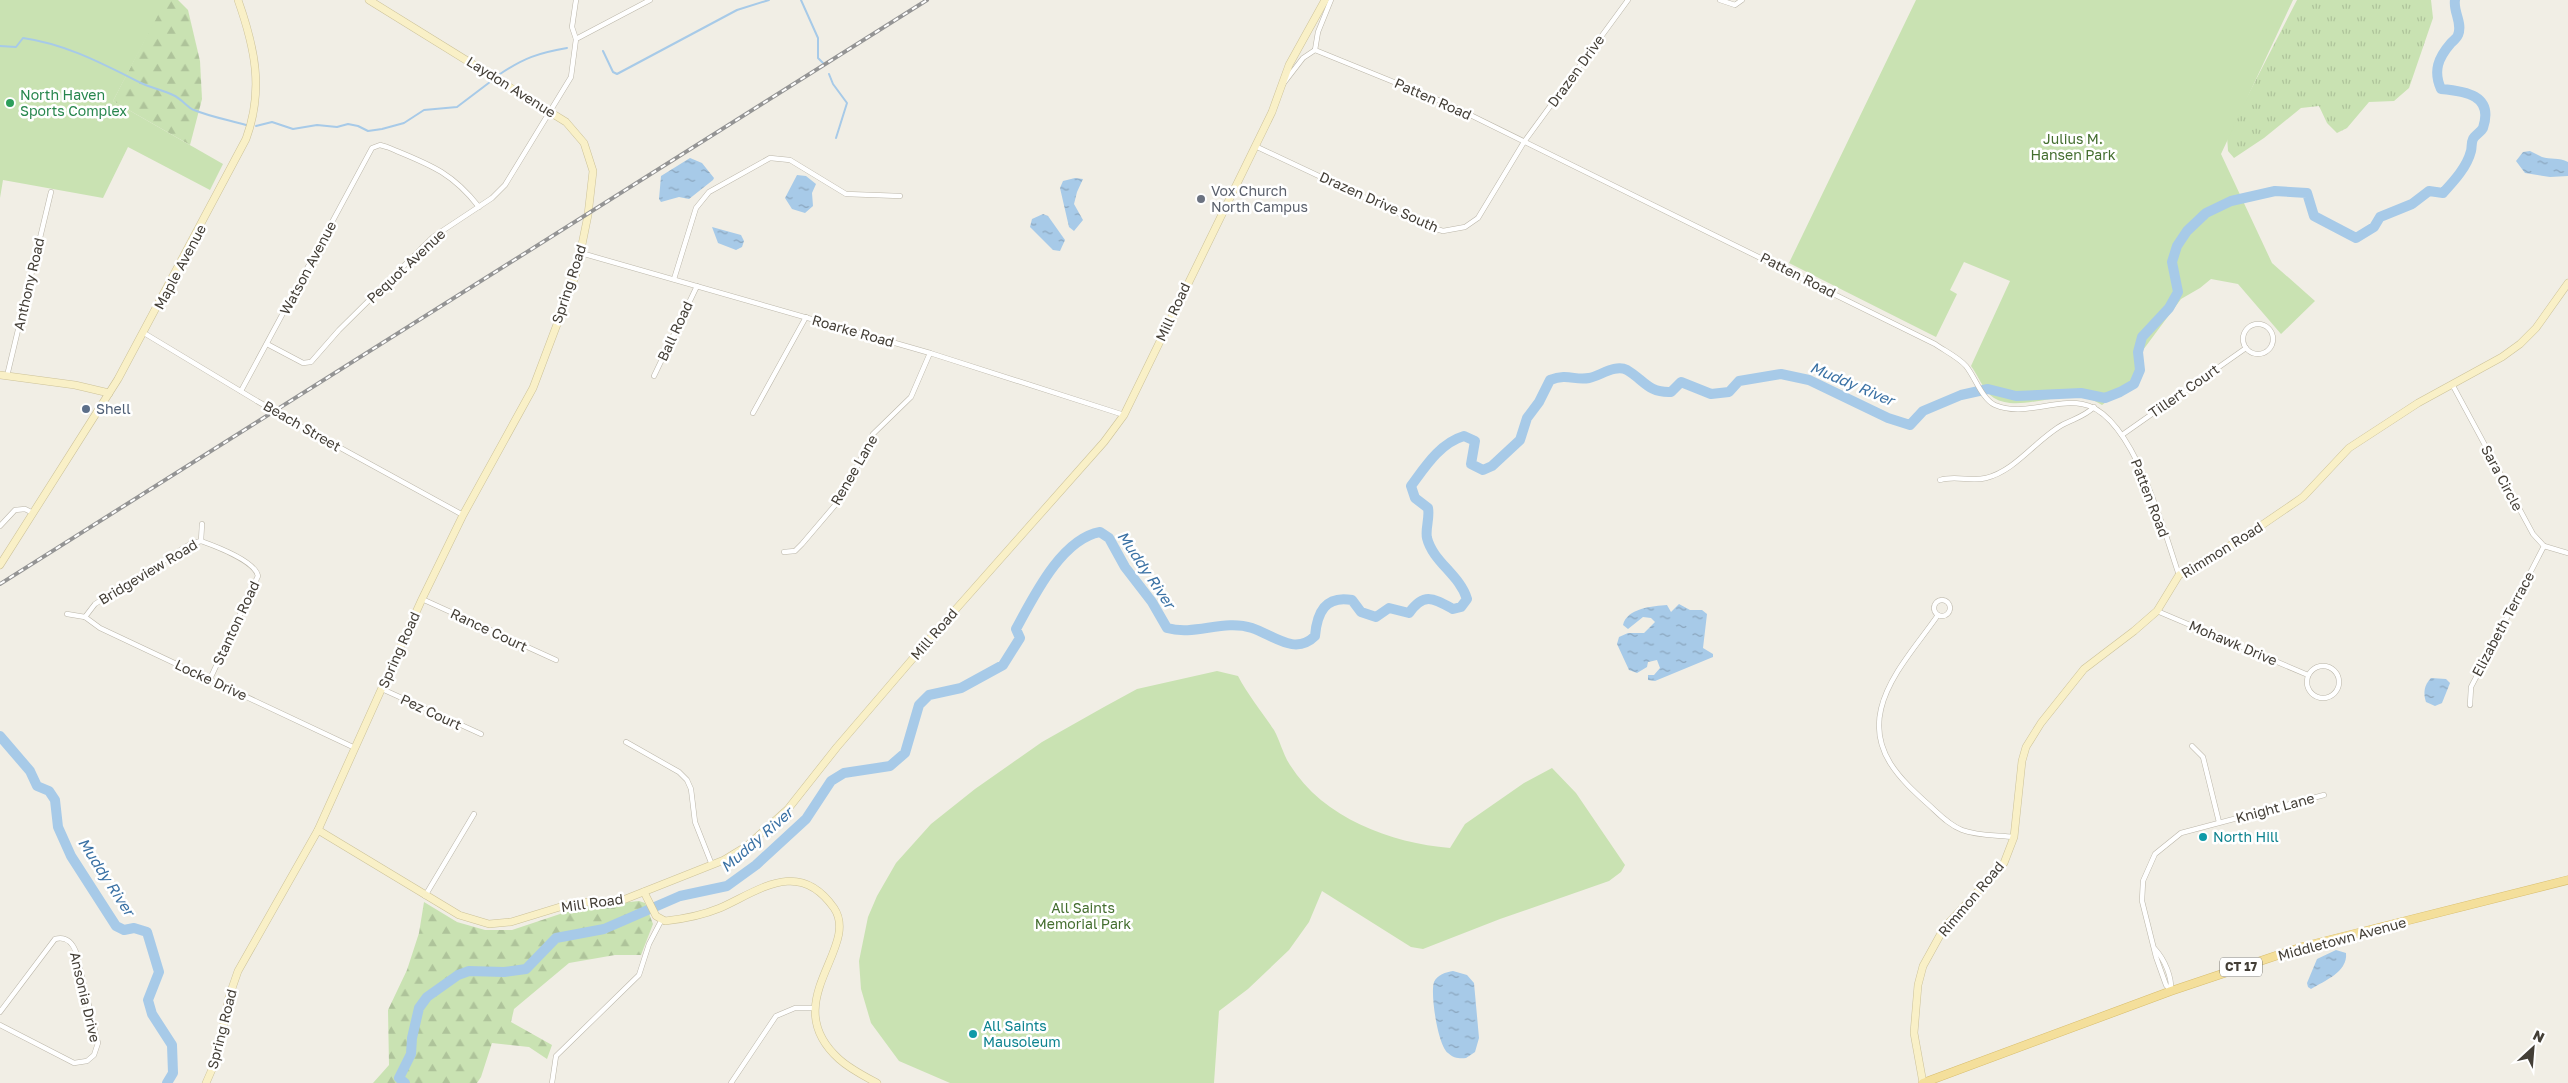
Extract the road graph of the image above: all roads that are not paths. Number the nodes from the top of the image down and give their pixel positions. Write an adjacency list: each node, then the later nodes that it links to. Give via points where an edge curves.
1 (238, 0): 25 (street, Maple Avenue, via 256,65 257,96 250,128 217,198)
2 (369, 0): 13 (street, Laydon Avenue)
3 (576, 0): 10 (street, Pequot Avenue, via 572,27)
4 (650, 0): 10 (street)
5 (1325, 0): 12 (street, Mill Road, via 1293,57)
6 (1331, 0): 11 (street, via 1318,32)
7 (1628, 0): 14 (street, Drazen Drive)
8 (1720, 0): 9 (street, via 1735,5)
9 (1742, 0)
10 (576, 39): 13 (street, Pequot Avenue, via 572,77)
11 (1315, 50): 12 (street, via 1303,58); 14 (street, Patten Road, via 1423,92)
12 (1282, 85): 15 (street, Mill Road)
13 (551, 112): 18 (street, Pequot Avenue, via 506,185); 19 (street, Laydon Avenue, via 573,128 588,150 593,179)
14 (1524, 142): 15 (street, Drazen Drive South, via 1478,218 1465,227 1443,231); 34 (street, Patten Road, via 1935,344 1962,362 1994,404 2012,410 2080,404)
15 (1255, 146): 36 (street, Mill Road)
16 (50, 192): 29 (street, Anthony Road)
17 (900, 196): 21 (street, via 846,194 790,160 770,158 709,192 696,208)
18 (479, 207): 26 (street, Pequot Avenue, via 433,237 339,330 312,362 306,364); 26 (street, Watson Avenue, via 450,176 388,147 376,146)
19 (588, 215): 20 (street, Spring Road)
20 (581, 253): 21 (street, Roarke Road); 40 (street, Spring Road, via 533,388)
21 (674, 279): 23 (street, Roarke Road)
22 (2568, 283): 31 (street, Rimmon Road, via 2536,328 2520,344)
23 (697, 286): 24 (street, Roarke Road); 30 (street, Ball Road)
24 (806, 317): 28 (street, Roarke Road); 35 (street)
25 (144, 333): 32 (street, Beach Street); 33 (street, Maple Avenue)
26 (267, 344): 32 (street, Watson Avenue)
27 (2246, 348): 27 (street, via 2254,354 2268,351 2273,342 2272,332 2265,326 2251,326 2244,334); 37 (street, Tillert Court)
28 (930, 353): 36 (street, Roarke Road); 45 (street, Renee Lane, via 911,397 873,434 842,497 795,551)
29 (4, 375): 33 (street)
30 (654, 376)
31 (2452, 384): 44 (street, Sara Circle, via 2525,521); 48 (street, Rimmon Road, via 2349,448 2303,497 2243,538)
32 (241, 391): 40 (street, Beach Street, bridge)
33 (110, 393): 39 (street, Maple Avenue)
34 (2094, 407): 37 (street, Patten Road); 38 (street, via 2085,416 2048,434 2003,471 1986,478)
35 (753, 413)
36 (1124, 415): 68 (street, Mill Road, via 1104,442 933,634 788,809 741,850)
37 (2122, 435): 48 (street, Patten Road, via 2142,469)
38 (1940, 480)
39 (33, 513): 42 (street, via 25,509 15,510); 47 (street, Maple Avenue)
40 (464, 515): 49 (street, Spring Road)
41 (202, 524): 43 (street, Bridgeview Road)
42 (0, 526)
43 (201, 541): 53 (street, Bridgeview Road, via 190,544 95,604); 56 (street, Stanton Road, via 247,562 258,576)
44 (2544, 546): 46 (street); 58 (street, Elizabeth Terrace, via 2471,687)
45 (784, 552)
46 (2568, 553)
47 (0, 565)
48 (2179, 575): 50 (street, Rimmon Road)
49 (422, 599): 54 (street, Rance Court); 57 (street, Spring Road)
50 (2157, 611): 55 (street, Mohawk Drive); 67 (street, Rimmon Road, via 2084,670 2033,733 2022,761)
51 (67, 614): 53 (street, Locke Drive)
52 (1938, 615): 67 (street, via 1886,694 1879,730 1883,749 1900,779 1949,824 1971,833)
53 (85, 617): 56 (street, Locke Drive, via 100,628)
54 (556, 660)
55 (2308, 675): 55 (street, via 2308,687 2317,696 2328,697 2338,688 2338,676 2330,667 2317,666)
56 (210, 680): 62 (street, Locke Drive)
57 (382, 689): 59 (street, Pez Court); 62 (street, Spring Road)
58 (2470, 705)
59 (481, 734)
60 (626, 742): 68 (street, via 679,772 687,780 695,822)
61 (2192, 746): 65 (street, via 2203,757)
62 (355, 748): 66 (street, Spring Road)
63 (2324, 795): 65 (street, Knight Lane)
64 (474, 814): 71 (street)
65 (2219, 822): 73 (street, Knight Lane, via 2181,834 2163,846 2151,859 2143,881 2144,916 2156,958)
66 (318, 830): 71 (street, Mill Road); 77 (street, Spring Road, via 238,971 229,997 217,1058)
67 (2014, 837): 81 (street, Rimmon Road, via 2004,863 1944,928 1923,966 1914,1033)
68 (712, 865): 70 (street, Mill Road)
69 (2568, 880): 73 (main road, Middletown Avenue / CT 17, via 2331,939)
70 (644, 892): 71 (street, Mill Road, via 623,900 573,903 500,924 465,918); 72 (street)
71 (425, 896)
72 (661, 921): 74 (street, via 708,912 773,883 788,881 810,887 829,901 840,926 818,985); 78 (street, via 639,974 556,1056)
73 (2171, 991): 81 (main road, Middletown Avenue / CT 17)
74 (815, 1008): 79 (street, via 795,1008 776,1016); 80 (street, via 821,1034 831,1051 845,1064)
75 (0, 1012): 76 (street, Ansonia Drive, via 54,939 64,938 70,941 76,952 97,1049 87,1061 74,1063)
76 (0, 1025)
77 (206, 1083)
78 (552, 1083)
79 (731, 1083)
80 (877, 1083)
81 (1923, 1083)

